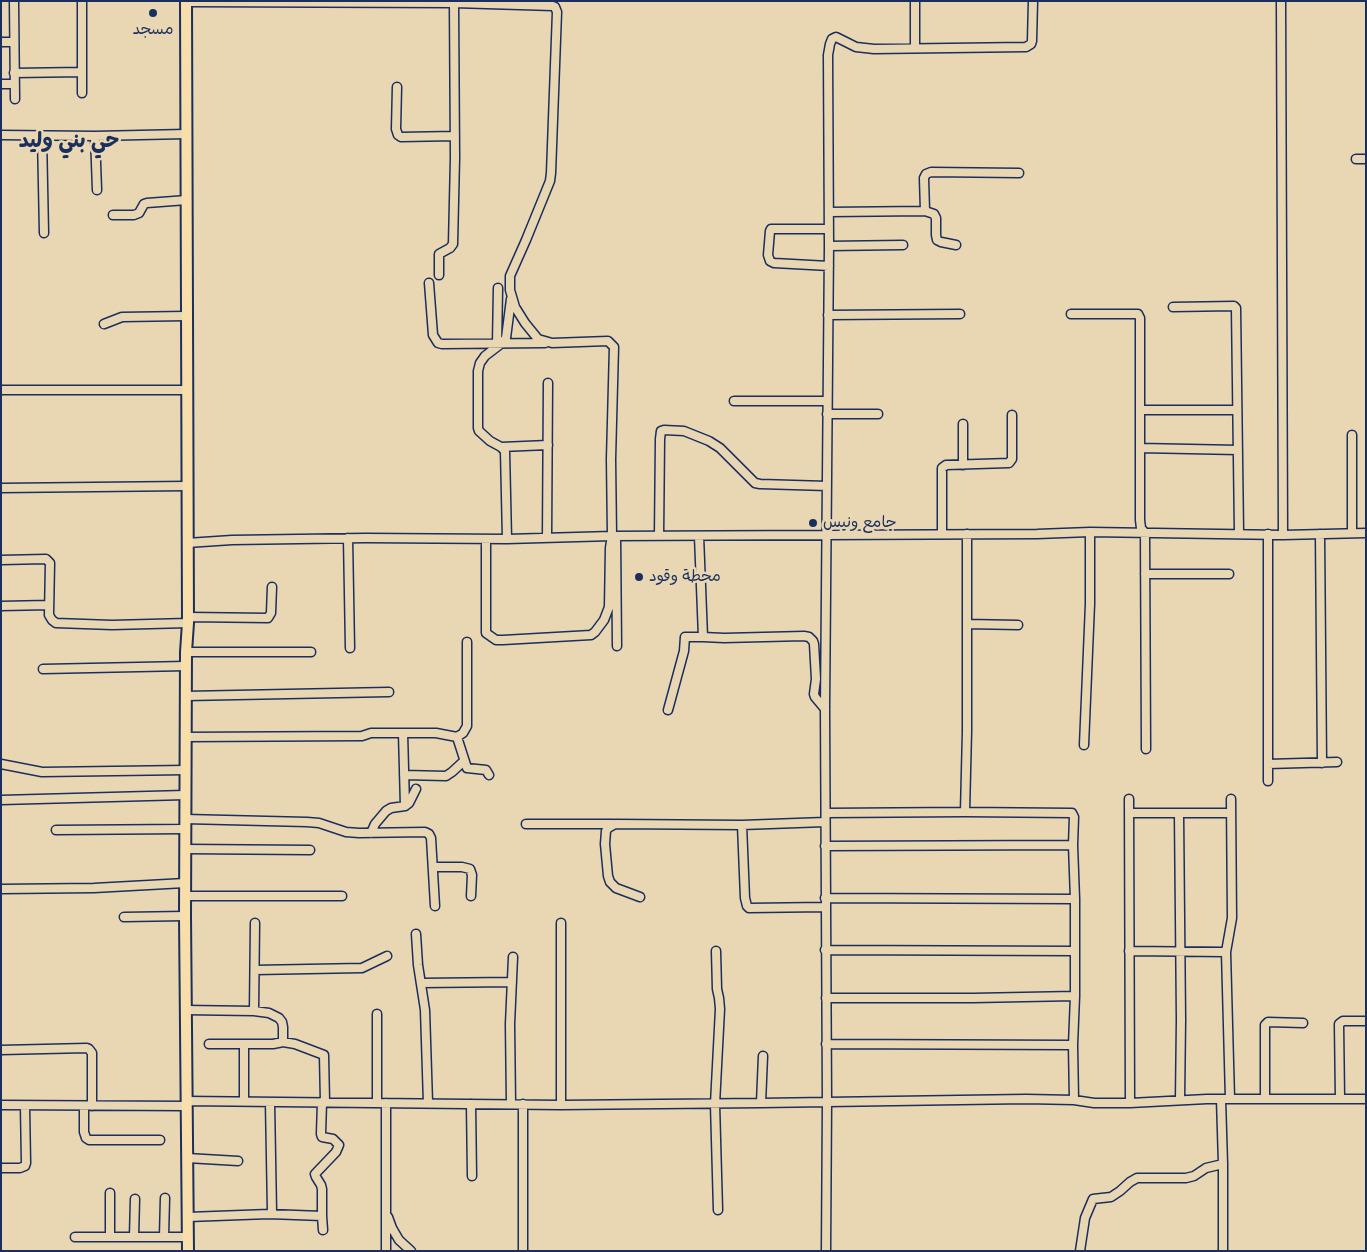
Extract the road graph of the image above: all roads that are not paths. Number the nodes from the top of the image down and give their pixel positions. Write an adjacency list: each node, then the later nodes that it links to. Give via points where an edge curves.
1 (14, 1): 10 (street)
2 (82, 1): 12 (street)
3 (915, 1): 11 (street)
4 (1033, 1): 11 (street, via 1032,41 1026,47)
5 (1281, 1): 80 (street)
6 (186, 2): 7 (street); 19 (main road)
7 (324, 2): 8 (street)
8 (454, 3): 23 (street); 41 (street, via 553,6 557,12 550,181 510,276)
9 (1, 42): 10 (street)
10 (14, 42): 13 (street)
11 (915, 48): 30 (street, via 874,49 856,47 836,37 832,39 828,55)
12 (82, 72): 13 (street); 17 (street)
13 (14, 73): 15 (street)
14 (1, 84): 15 (street)
15 (14, 84): 18 (street)
16 (398, 87): 23 (street, via 398,135)
17 (82, 93)
18 (15, 99)
19 (186, 134): 22 (street); 28 (main road)
20 (1, 135): 21 (street)
21 (42, 136): 22 (street); 33 (street)
22 (95, 136): 27 (street)
23 (455, 136): 38 (street, via 453,244 439,254)
24 (1356, 159): 25 (street)
25 (1366, 159)
26 (1019, 173): 29 (street, via 926,174)
27 (97, 190)
28 (186, 200): 31 (street, via 147,203 134,215); 46 (main road)
29 (925, 211): 30 (street); 34 (street, via 936,218 937,240)
30 (829, 212): 32 (street)
31 (113, 215)
32 (829, 229): 35 (street); 37 (street, via 770,230 768,255 774,263)
33 (44, 233)
34 (956, 245)
35 (829, 246): 36 (street); 37 (street)
36 (903, 246)
37 (829, 266): 45 (street)
38 (439, 276)
39 (429, 284): 48 (street, via 435,340 442,344)
40 (498, 288): 48 (street)
41 (512, 297): 48 (street, via 508,332); 49 (street, via 533,334)
42 (1173, 307): 56 (street, via 1236,308)
43 (960, 314): 45 (street)
44 (1072, 314): 55 (street, via 1139,316)
45 (828, 315): 54 (street)
46 (186, 316): 47 (street, via 122,318); 52 (main road)
47 (104, 324)
48 (500, 343): 49 (street); 63 (street, via 480,363 478,428)
49 (552, 343): 81 (street, via 608,341 614,347)
50 (548, 383): 62 (street)
51 (1, 390): 52 (street)
52 (186, 390): 67 (main road)
53 (734, 401): 54 (street)
54 (827, 401): 57 (street)
55 (1140, 410): 56 (street); 64 (street)
56 (1237, 410): 65 (street)
57 (827, 414): 58 (street); 68 (street)
58 (878, 414)
59 (1012, 415): 66 (street, via 1011,462)
60 (963, 424): 66 (street)
61 (1352, 435): 73 (street)
62 (548, 445): 63 (street); 85 (street)
63 (501, 447): 87 (street, via 505,451)
64 (1140, 448): 65 (street); 71 (street, via 1140,520)
65 (1238, 450): 72 (street)
66 (963, 465): 75 (street, via 942,468)
67 (187, 486): 69 (street); 88 (main road)
68 (827, 486): 79 (street); 82 (street, via 755,483 715,444 684,431 664,430 660,439)
69 (1, 488)
70 (1090, 532): 71 (street); 76 (street); 113 (street)
71 (1145, 533): 72 (street); 90 (street)
72 (1239, 533): 77 (street)
73 (1352, 533): 74 (street); 78 (street)
74 (1366, 533)
75 (942, 534): 76 (street); 79 (street)
76 (968, 534): 96 (street)
77 (1268, 534): 80 (street); 119 (street)
78 (1320, 534): 80 (street); 116 (street)
79 (826, 535): 83 (street); 108 (street)
80 (1283, 535)
81 (614, 536): 82 (street); 85 (street); 86 (street, via 610,548 609,607 595,632 591,635 503,640 486,634); 100 (street)
82 (659, 536): 83 (street)
83 (699, 536): 98 (street)
84 (348, 538): 86 (street); 88 (street); 101 (street)
85 (547, 538): 87 (street)
86 (486, 539): 87 (street)
87 (507, 539)
88 (186, 543): 95 (main road)
89 (1, 560): 93 (street, via 48,560)
90 (1145, 574): 91 (street); 114 (street)
91 (1229, 574)
92 (272, 587): 95 (street, via 268,618)
93 (50, 605): 94 (street); 95 (street, via 49,616 64,624 112,625)
94 (1, 606)
95 (188, 620): 102 (main road)
96 (967, 624): 97 (street); 130 (street)
97 (1018, 626)
98 (703, 636): 108 (street, via 808,637 815,648 815,697); 109 (street, via 685,637)
99 (467, 642): 112 (street, via 467,726 464,734)
100 (617, 646)
101 (350, 648)
102 (186, 652): 103 (street); 104 (main road)
103 (311, 652)
104 (186, 666): 105 (street); 107 (main road)
105 (44, 669)
106 (389, 692): 107 (street)
107 (186, 696): 111 (main road)
108 (825, 709): 134 (street)
109 (668, 710)
110 (403, 734): 111 (street); 112 (street, via 436,733); 121 (street)
111 (186, 737): 120 (main road)
112 (456, 737): 115 (street)
113 (1084, 745)
114 (1146, 749)
115 (464, 761): 121 (street, via 446,776); 122 (street, via 467,768 486,770)
116 (1322, 762): 117 (street); 119 (street)
117 (1337, 762)
118 (1, 764): 120 (street, via 42,772)
119 (1268, 764): 123 (street)
120 (186, 770): 125 (main road)
121 (404, 775): 129 (street)
122 (489, 775)
123 (1268, 781)
124 (416, 789): 129 (street)
125 (185, 796): 128 (street); 135 (main road)
126 (1129, 799): 131 (street)
127 (1231, 799): 132 (street)
128 (1, 800)
129 (405, 806): 140 (street, via 386,811)
130 (966, 812): 134 (street); 141 (street, via 1072,813)
131 (1129, 813): 133 (street); 165 (street)
132 (1231, 813): 133 (street); 166 (street, via 1232,918)
133 (1179, 814): 164 (street)
134 (826, 818): 138 (street); 142 (street)
135 (185, 824): 139 (street); 140 (street, via 307,822 346,832); 143 (main road)
136 (526, 824): 137 (street)
137 (615, 824): 138 (street); 151 (street, via 606,831 610,882 616,888)
138 (742, 825): 155 (street, via 744,898 749,908)
139 (56, 830)
140 (371, 833): 145 (street, via 429,834)
141 (1073, 845): 142 (street); 153 (street)
142 (825, 846): 152 (street)
143 (185, 849): 144 (street); 146 (main road)
144 (310, 850)
145 (433, 867): 150 (street, via 470,869); 154 (street)
146 (185, 883): 147 (street); 148 (main road)
147 (1, 889)
148 (185, 896): 149 (street); 156 (main road)
149 (342, 896)
150 (471, 896)
151 (640, 896)
152 (825, 898): 153 (street); 155 (street)
153 (1075, 899): 163 (street)
154 (435, 906)
155 (825, 907): 161 (street)
156 (185, 916): 157 (street); 174 (main road)
157 (124, 917)
158 (255, 923): 169 (street)
159 (561, 923): 208 (street)
160 (416, 934): 171 (street)
161 (826, 950): 163 (street); 173 (street)
162 (716, 951): 206 (street, via 720,1009)
163 (1075, 951): 172 (street)
164 (1180, 951): 165 (street); 166 (street); 192 (street)
165 (1129, 952): 202 (street)
166 (1226, 952): 187 (street)
167 (387, 956): 169 (street, via 368,967 356,969)
168 (513, 957): 170 (street)
169 (255, 970): 175 (street)
170 (512, 982): 171 (street); 204 (street)
171 (421, 983): 200 (street)
172 (1075, 996): 173 (street); 183 (street)
173 (826, 998): 182 (street)
174 (185, 1010): 175 (street); 197 (main road)
175 (254, 1011): 179 (street, via 279,1018 284,1027)
176 (377, 1014): 198 (street)
177 (1366, 1021): 189 (street, via 1342,1021 1339,1024)
178 (1303, 1023): 188 (street, via 1268,1022 1265,1025)
179 (283, 1042): 181 (street); 195 (street, via 324,1055)
180 (209, 1044): 181 (street)
181 (244, 1044): 193 (street)
182 (826, 1044): 183 (street); 196 (street)
183 (1073, 1045): 191 (street)
184 (1, 1050): 210 (street, via 90,1049)
185 (762, 1056): 201 (street)
186 (1221, 1099): 187 (street); 192 (street); 214 (street)
187 (1230, 1099): 188 (street)
188 (1265, 1099): 189 (street)
189 (1340, 1099): 190 (street)
190 (1366, 1099)
191 (1074, 1100): 196 (street); 202 (street)
192 (1180, 1100): 202 (street)
193 (244, 1102): 194 (street); 197 (street)
194 (270, 1102): 195 (street); 222 (street, via 272,1212)
195 (323, 1102): 198 (street); 223 (street, via 322,1137 333,1139 339,1145 315,1174 322,1188)
196 (827, 1102): 201 (street); 235 (street)
197 (186, 1103): 210 (street); 212 (main road)
198 (377, 1103): 199 (street)
199 (386, 1103): 200 (street); 220 (street)
200 (428, 1103): 203 (street)
201 (761, 1103): 206 (street)
202 (1130, 1103)
203 (471, 1104): 204 (street); 216 (street)
204 (511, 1104): 205 (street)
205 (523, 1104): 208 (street); 234 (street)
206 (715, 1104): 208 (street); 221 (street)
207 (1, 1105): 209 (street)
208 (561, 1105)
209 (25, 1106): 210 (street); 215 (street, via 26,1164 20,1168)
210 (88, 1106): 211 (street, via 84,1132 89,1140)
211 (160, 1140)
212 (187, 1158): 213 (street); 224 (main road)
213 (238, 1161)
214 (1223, 1164): 236 (street, via 1186,1178 1137,1178 1111,1197 1092,1199 1085,1218); 237 (street)
215 (1, 1168)
216 (472, 1176)
217 (110, 1193): 227 (street)
218 (165, 1198): 229 (street)
219 (135, 1199): 228 (street)
220 (386, 1208): 232 (street); 233 (street, via 395,1235)
221 (718, 1210)
222 (269, 1214): 223 (street); 224 (street)
223 (322, 1216): 225 (street)
224 (188, 1217): 230 (main road)
225 (323, 1230)
226 (75, 1237): 227 (street)
227 (110, 1237): 228 (street)
228 (134, 1237): 229 (street)
229 (164, 1237): 230 (street)
230 (188, 1237): 231 (main road)
231 (188, 1251)
232 (386, 1251)
233 (410, 1251)
234 (523, 1251)
235 (826, 1251)
236 (1080, 1251)
237 (1223, 1251)

